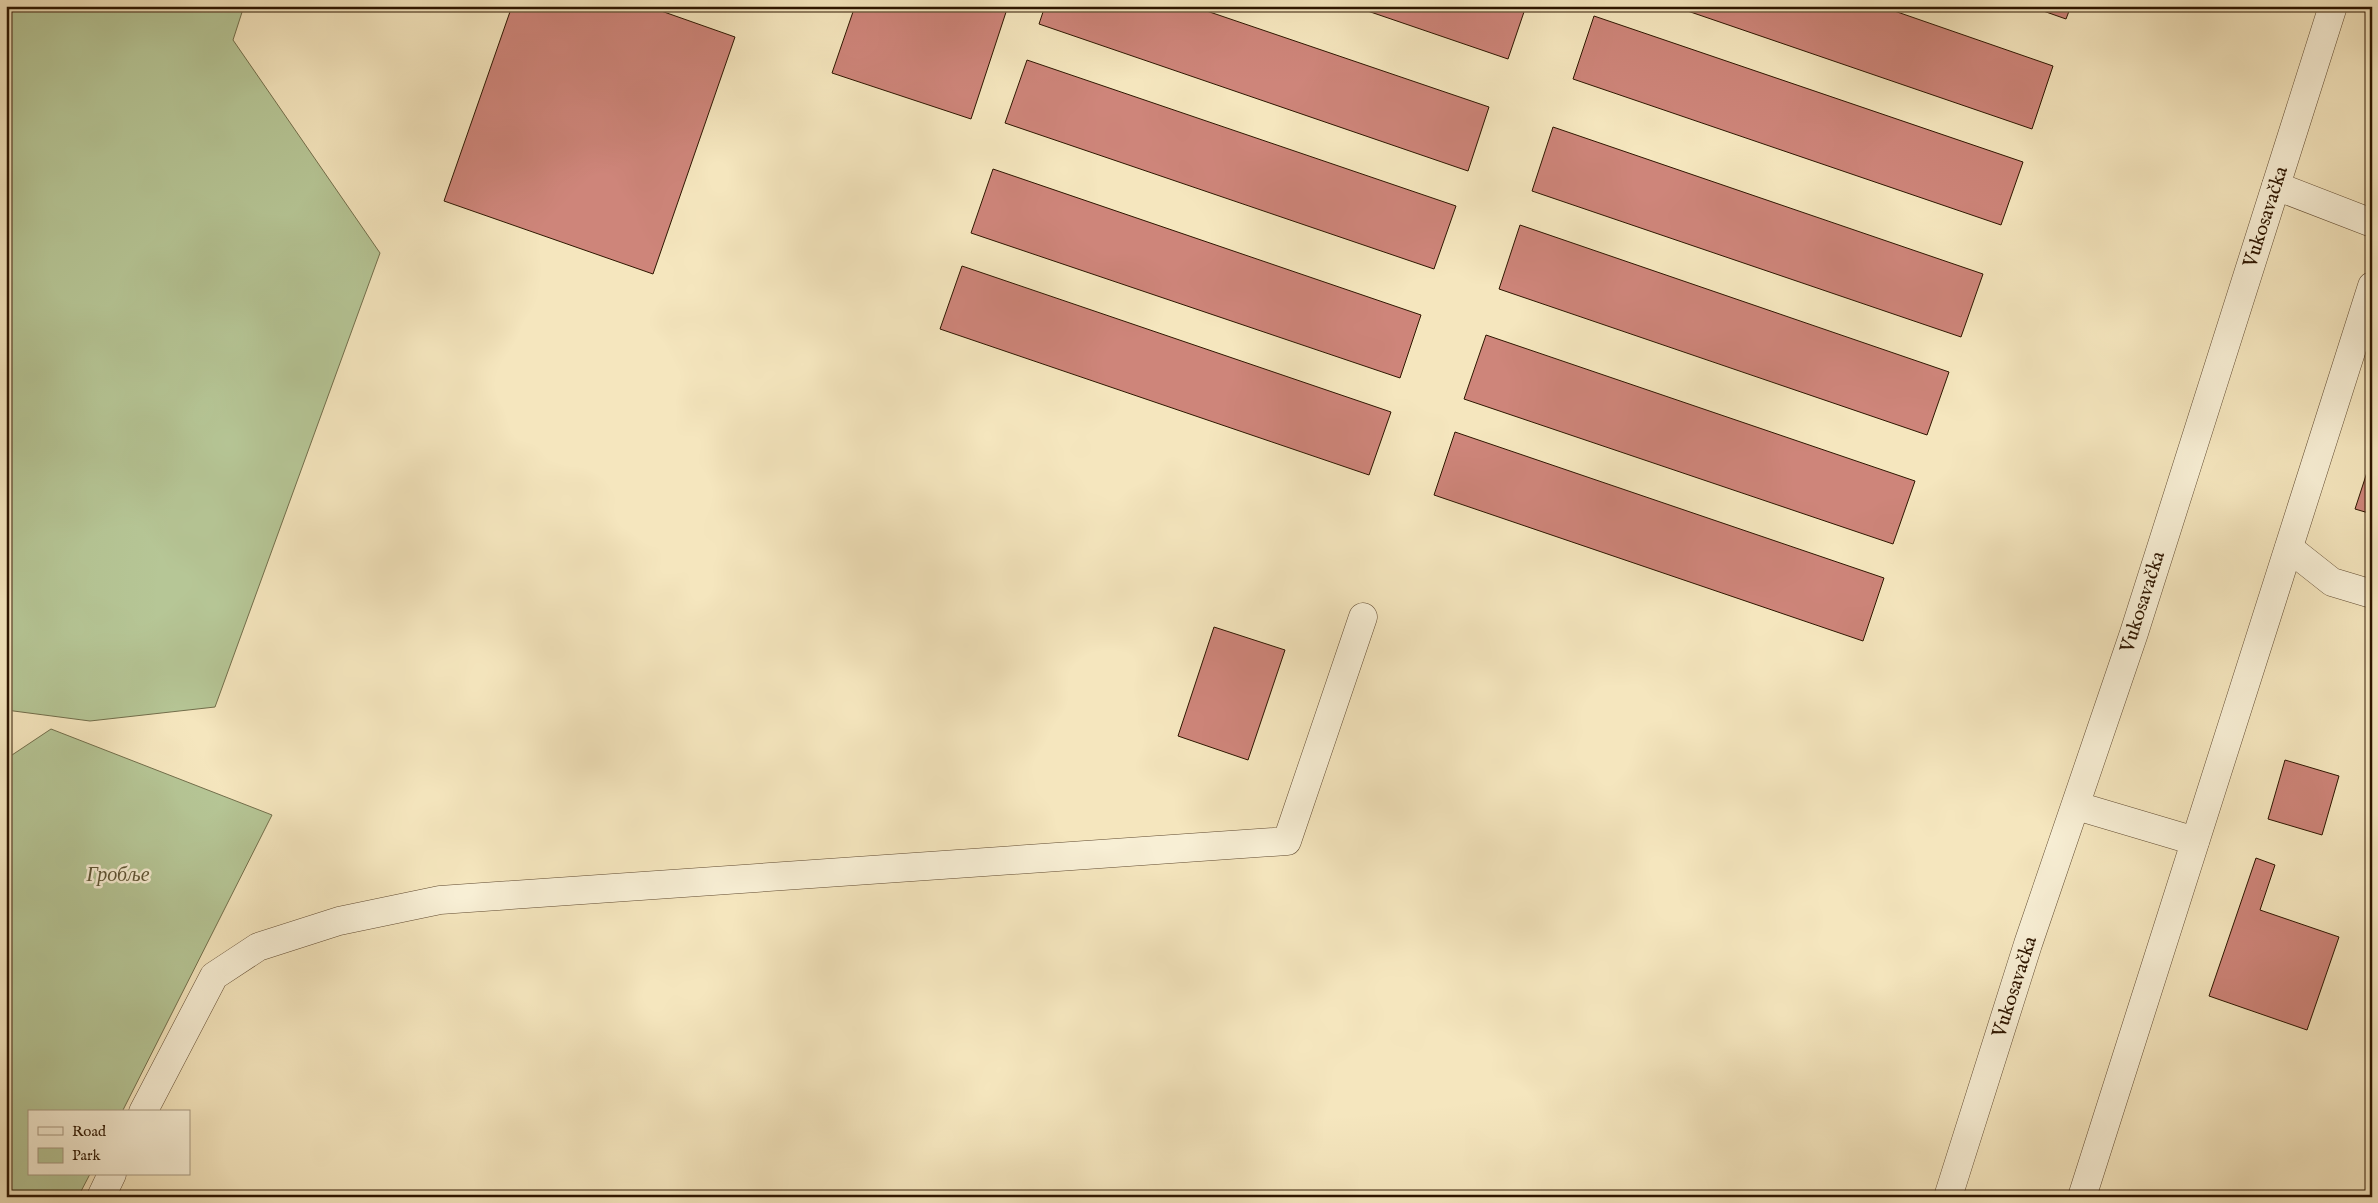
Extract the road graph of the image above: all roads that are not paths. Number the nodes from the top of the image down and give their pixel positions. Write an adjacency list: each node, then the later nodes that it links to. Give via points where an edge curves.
1 (2333, 6): 2 (street, Vukosavačka)
2 (2276, 186): 3 (street); 8 (street, Vukosavačka)
3 (2372, 223)
4 (2372, 286): 5 (street)
5 (2289, 548): 6 (street, via 2332,582); 9 (street)
6 (2372, 594)
7 (1362, 618): 10 (street, via 1287,841 440,900 339,922 258,947 214,976)
8 (2077, 806): 9 (street); 13 (street, Vukosavačka, via 2028,944)
9 (2194, 841): 14 (street)
10 (143, 1110)
11 (111, 1176): 12 (street)
12 (101, 1197)
13 (1948, 1197)
14 (2082, 1197)

